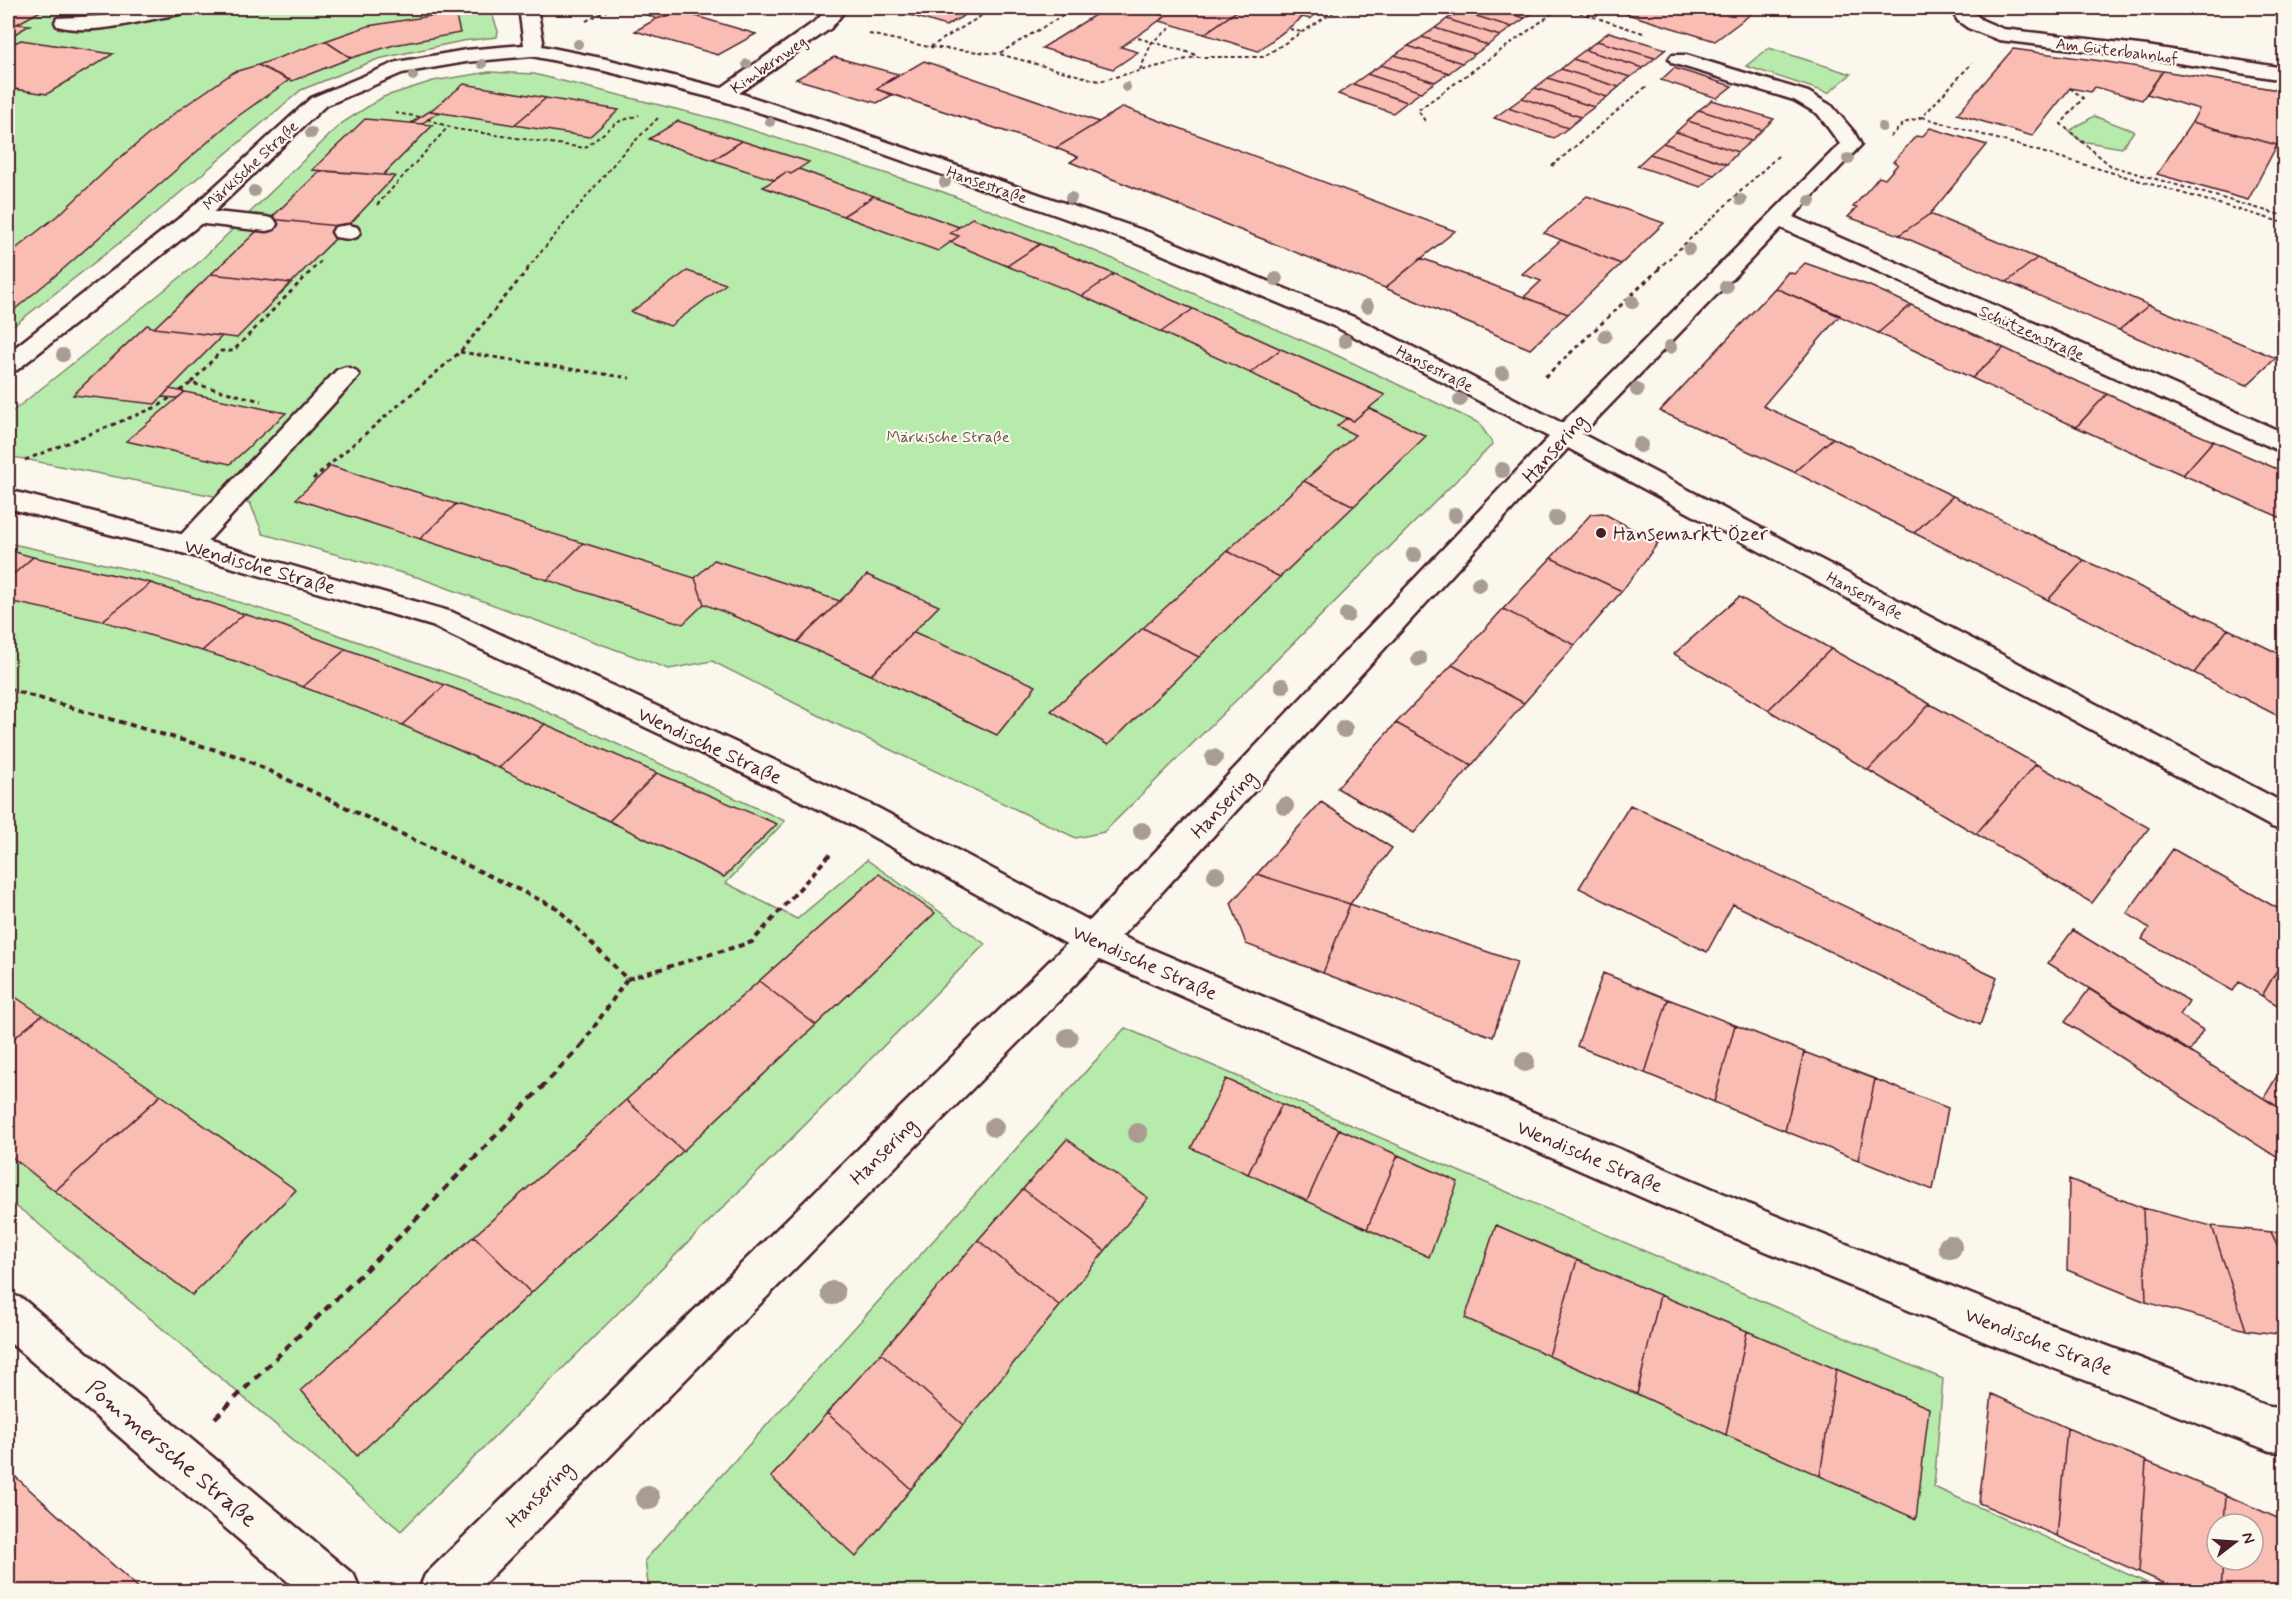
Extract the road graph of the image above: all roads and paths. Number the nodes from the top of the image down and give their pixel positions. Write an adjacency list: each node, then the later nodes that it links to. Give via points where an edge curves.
1 (180, 8): 11 (street, via 102,22)
2 (528, 8): 21 (street)
3 (612, 8): 13 (path)
4 (838, 8): 12 (street, Kimbernweg)
5 (990, 8): 20 (path)
6 (1075, 8): 22 (path)
7 (1340, 8): 16 (path)
8 (1560, 8): 32 (path, via 1418,110)
9 (1566, 8): 24 (path, via 1691,49)
10 (1959, 8): 17 (street, Am Güterbahnhof, via 1981,28)
11 (64, 22)
12 (824, 24): 20 (path); 29 (street, Kimbernweg)
13 (577, 26)
14 (1172, 27): 19 (path)
15 (1290, 29): 16 (path)
16 (1302, 32): 23 (path, via 1263,57)
17 (2000, 34): 26 (street, Am Güterbahnhof); 30 (path)
18 (1138, 38): 19 (path)
19 (1152, 42): 23 (path); 25 (path)
20 (929, 47): 22 (path)
21 (532, 50): 27 (street, Hansestraße); 36 (street, Märkische Straße, via 397,68 318,102)
22 (999, 54): 25 (path, via 1099,81)
23 (1195, 57): 25 (path)
24 (1679, 59): 35 (path); 37 (street, Hansering, via 1801,96 1825,110 1847,136 1851,145)
25 (1140, 71)
26 (2284, 74)
27 (683, 84): 29 (street, Hansestraße); 31 (path, via 640,114 618,122 585,148 455,129); 40 (path)
28 (2070, 87): 38 (path, via 2083,98 2061,124 2112,165)
29 (724, 95): 48 (street, Hansestraße, via 1143,238 1347,323)
30 (1922, 117): 33 (path, via 1904,123); 38 (path)
31 (428, 119)
32 (1425, 121)
33 (1883, 144)
34 (1778, 155): 44 (path)
35 (1552, 166)
36 (195, 217): 39 (street); 41 (street, Märkische Straße)
37 (1779, 219): 48 (street, Hansering); 49 (street, Schützenstraße)
38 (2284, 220)
39 (266, 224)
40 (460, 352): 43 (path); 51 (path)
41 (8, 366)
42 (346, 375): 53 (street)
43 (630, 378)
44 (1545, 378)
45 (180, 391): 47 (path, via 190,383)
46 (171, 398): 50 (path)
47 (265, 402)
48 (1566, 436): 56 (street, Hansestraße); 57 (street, Hansering)
49 (2284, 443)
50 (18, 463)
51 (311, 480)
52 (8, 499): 53 (street, Wendische Straße)
53 (188, 545): 55 (street, Wendische Straße, via 442,619)
54 (8, 689): 58 (path, via 240,757 557,908)
55 (864, 816): 57 (street, Wendische Straße); 58 (path, via 752,942)
56 (2284, 818)
57 (1094, 941): 60 (street, Wendische Straße, via 1760,1229 2038,1341 2270,1429); 63 (street, Hansering)
58 (627, 979): 61 (path, via 585,1042 402,1234)
59 (8, 1314): 61 (street, Pommersche Straße)
60 (2284, 1430)
61 (177, 1456): 62 (street, Pommersche Straße)
62 (337, 1592)
63 (441, 1592)

